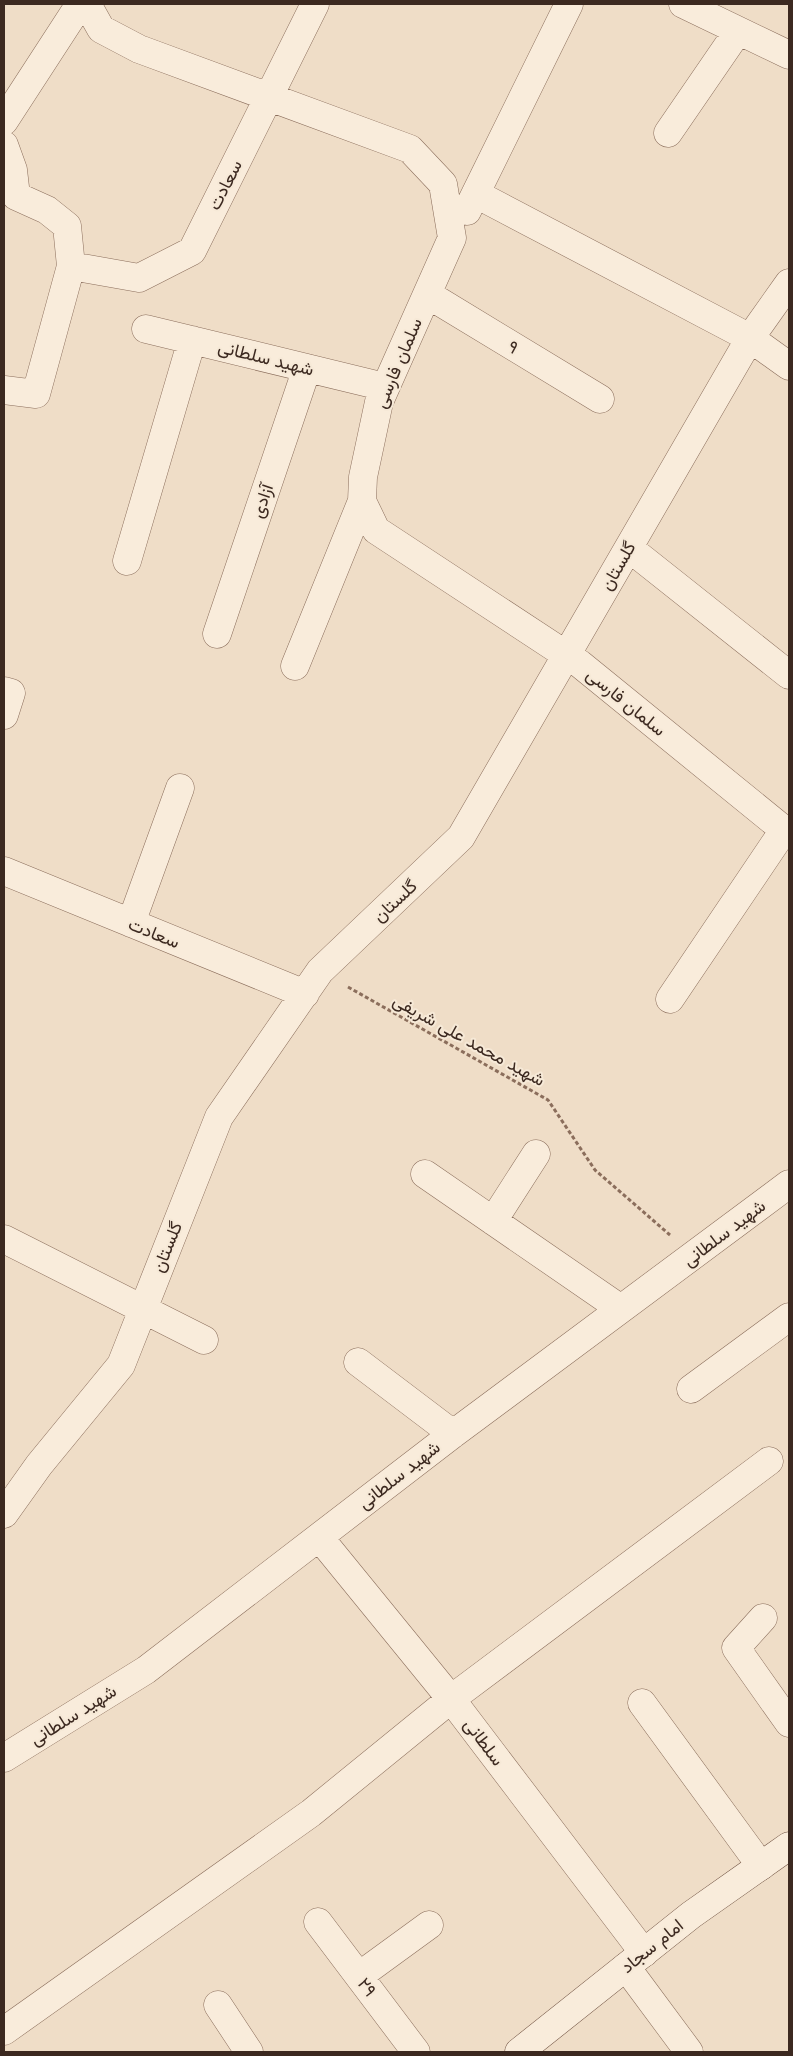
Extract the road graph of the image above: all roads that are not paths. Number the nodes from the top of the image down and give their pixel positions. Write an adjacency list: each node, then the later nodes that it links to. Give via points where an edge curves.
1 (80, 4): 9 (street)
2 (87, 4): 8 (street, via 101,29 139,49)
3 (315, 4): 8 (street, سعادت)
4 (569, 4): 12 (street, سلمان فارسی)
5 (683, 4): 6 (street)
6 (738, 30): 7 (street); 10 (street)
7 (789, 55)
8 (269, 97): 13 (street, via 410,149 443,184); 14 (street, سعادت, via 192,251 139,278)
9 (4, 121)
10 (668, 132)
11 (4, 145): 14 (street, via 13,170 16,196 47,210 67,226)
12 (476, 194): 13 (street, سلمان فارسی); 18 (street)
13 (452, 238): 16 (street, سلمان فارسی)
14 (71, 266): 23 (street, via 36,394)
15 (789, 283): 18 (street, گلستان)
16 (427, 294): 22 (street, سلمان فارسی); 24 (street, ۹)
17 (146, 329): 19 (street, شهید سلطانی)
18 (750, 338): 20 (street); 26 (street, گلستان)
19 (192, 340): 21 (street, شهید سلطانی); 27 (street)
20 (789, 366)
21 (307, 368): 22 (street, شهید سلطانی); 28 (street, آزادی)
22 (386, 388): 25 (street, سلمان فارسی, via 379,402 363,477)
23 (4, 390)
24 (600, 399)
25 (362, 500): 29 (street, سلمان فارسی, via 376,530); 30 (street)
26 (629, 548): 29 (street, گلستان); 31 (street)
27 (127, 562)
28 (217, 634)
29 (566, 657): 33 (street, سلمان فارسی, via 580,664); 36 (street, گلستان, via 461,838 320,971)
30 (295, 666)
31 (789, 675)
32 (180, 788): 35 (street)
33 (787, 832): 37 (street)
34 (4, 872): 35 (street, سعادت)
35 (130, 923): 36 (street, سعادت)
36 (305, 994): 43 (street, گلستان, via 219,1117)
37 (670, 999)
38 (536, 1154): 41 (street)
39 (425, 1174): 41 (street)
40 (789, 1184): 44 (street, شهید سلطانی)
41 (493, 1221): 44 (street)
42 (4, 1239): 43 (street)
43 (143, 1308): 46 (street); 51 (street, گلستان, via 121,1364 39,1465)
44 (621, 1309): 49 (street, شهید سلطانی)
45 (789, 1317): 48 (street)
46 (204, 1340)
47 (360, 1360): 49 (street)
48 (691, 1389)
49 (452, 1434): 52 (street, شهید سلطانی)
50 (769, 1461): 54 (street)
51 (4, 1514)
52 (319, 1537): 54 (street, سلطانی); 57 (street, شهید سلطانی, via 146,1670)
53 (763, 1618): 56 (street, via 736,1648)
54 (451, 1699): 62 (street, سلطانی); 65 (street, via 312,1813)
55 (642, 1703): 59 (street)
56 (789, 1723)
57 (4, 1758)
58 (789, 1846): 59 (street, امام سجاد)
59 (761, 1866): 62 (street, امام سجاد, via 691,1915)
60 (318, 1922): 63 (street, ۲۹)
61 (429, 1925): 63 (street)
62 (635, 1960): 68 (street, امام سجاد); 69 (street, سلطانی)
63 (359, 1976): 67 (street, ۲۹)
64 (218, 2005): 66 (street)
65 (4, 2031)
66 (249, 2052)
67 (416, 2052)
68 (519, 2052)
69 (689, 2052)

